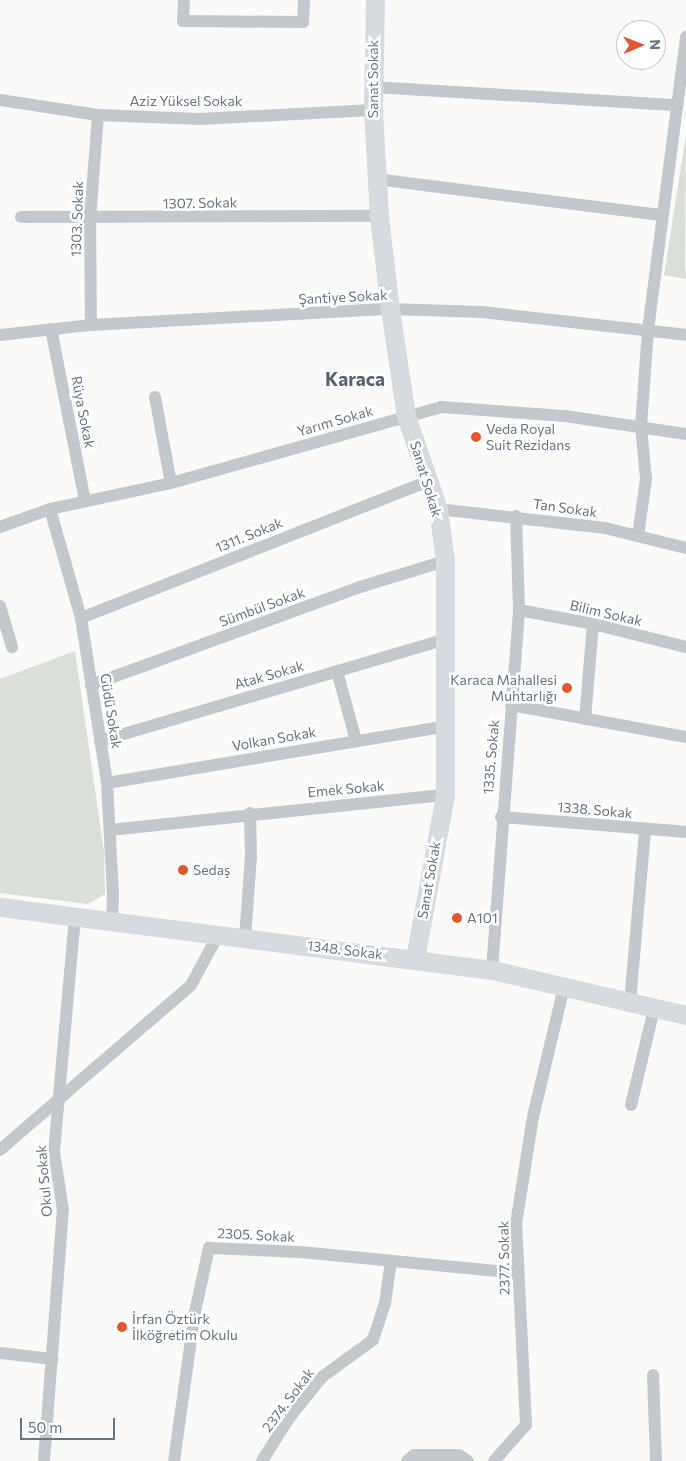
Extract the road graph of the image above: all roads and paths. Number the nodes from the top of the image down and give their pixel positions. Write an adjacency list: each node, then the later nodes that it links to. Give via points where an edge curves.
1 (184, 0): 2 (street, via 183,20 304,22)
2 (304, 0)
3 (375, 0): 5 (street, Sanat Sokak)
4 (686, 36): 7 (street)
5 (372, 87): 7 (street); 8 (street, Sanat Sokak)
6 (0, 100): 9 (street, Aziz Yüksel Sokak)
7 (678, 105): 11 (street)
8 (373, 110): 9 (street, Aziz Yüksel Sokak, via 200,119); 10 (street, Sanat Sokak)
9 (98, 115): 14 (street, 1303. Sokak)
10 (376, 179): 11 (street); 12 (street, Sanat Sokak)
11 (661, 215): 18 (street)
12 (379, 216): 14 (street, 1307. Sokak); 15 (street, Sanat Sokak)
13 (21, 217): 14 (street, 1307. Sokak)
14 (90, 219): 16 (street, 1303. Sokak)
15 (390, 309): 16 (street, Şantiye Sokak); 18 (street, Şantiye Sokak, via 482,312); 22 (street, Sanat Sokak)
16 (91, 325): 17 (street, Şantiye Sokak)
17 (51, 329): 19 (street, Şantiye Sokak); 27 (street, Rüya Sokak)
18 (648, 330): 20 (street, Şantiye Sokak); 23 (street)
19 (0, 335)
20 (686, 335)
21 (155, 397): 26 (street)
22 (406, 416): 23 (street, Yarım Sokak, via 441,407 565,416); 25 (street, Sanat Sokak); 26 (street, Yarım Sokak)
23 (641, 426): 24 (street, Yarım Sokak); 32 (street, via 646,478)
24 (686, 434)
25 (428, 481): 29 (street, Sanat Sokak); 37 (street, 1311. Sokak)
26 (171, 483): 27 (street, Yarım Sokak)
27 (85, 500): 28 (street, Yarım Sokak)
28 (50, 509): 31 (street, Yarım Sokak); 37 (street, Güdü Sokak)
29 (438, 509): 30 (street, Tan Sokak); 34 (street, Sanat Sokak)
30 (516, 516): 32 (street, Tan Sokak, via 605,528); 36 (street, 1335. Sokak)
31 (0, 527)
32 (638, 536): 33 (street, Tan Sokak)
33 (686, 548)
34 (445, 561): 39 (street, Sanat Sokak); 43 (street, Sümbül Sokak, via 360,587)
35 (0, 606): 40 (street)
36 (519, 610): 38 (street, Bilim Sokak); 44 (street, 1335. Sokak)
37 (81, 618): 43 (street, Güdü Sokak)
38 (593, 624): 41 (street, Bilim Sokak); 45 (street)
39 (446, 639): 42 (street, Atak Sokak); 46 (street, Sanat Sokak)
40 (12, 647)
41 (686, 647)
42 (337, 671): 48 (street, Atak Sokak); 49 (street)
43 (92, 685): 48 (street, Güdü Sokak)
44 (511, 705): 45 (street); 53 (street, 1335. Sokak)
45 (585, 719): 47 (street)
46 (446, 726): 49 (street, Volkan Sokak); 51 (street, Sanat Sokak)
47 (686, 737)
48 (100, 741): 50 (street, Güdü Sokak)
49 (356, 741): 50 (street, Volkan Sokak)
50 (107, 783): 55 (street, Güdü Sokak)
51 (445, 795): 52 (street, Emek Sokak); 62 (street, Sanat Sokak)
52 (250, 813): 55 (street, Emek Sokak); 61 (street, via 251,856)
53 (501, 817): 54 (street, 1338. Sokak); 63 (street, 1335. Sokak)
54 (644, 829): 56 (street, 1338. Sokak); 65 (street)
55 (110, 830): 59 (street, Güdü Sokak)
56 (686, 832)
57 (0, 907): 58 (street, 1348. Sokak)
58 (75, 917): 59 (street, 1348. Sokak); 68 (street, Okul Sokak)
59 (112, 922): 60 (street, 1348. Sokak)
60 (218, 935): 61 (street, 1348. Sokak); 68 (street, via 191,985)
61 (245, 938): 62 (street, 1348. Sokak)
62 (415, 958): 63 (street, 1348. Sokak)
63 (492, 970): 64 (street, 1348. Sokak)
64 (564, 987): 65 (street, 1348. Sokak); 72 (street, 2377. Sokak, via 533,1117 516,1224)
65 (630, 1002): 66 (street, 1348. Sokak)
66 (654, 1009): 67 (street, 1348. Sokak); 69 (street)
67 (686, 1015)
68 (58, 1101): 70 (street); 74 (street, Okul Sokak, via 54,1152 63,1210)
69 (631, 1105)
70 (0, 1150)
71 (391, 1261): 72 (street, 2305. Sokak); 77 (street, 2305. Sokak, via 209,1248 195,1312); 78 (street, 2374. Sokak, via 385,1304 374,1340 322,1377 289,1418)
72 (517, 1273): 81 (street, 2377. Sokak, via 524,1344 526,1425)
73 (0, 1353): 74 (street)
74 (53, 1359): 76 (street, Okul Sokak)
75 (654, 1375): 82 (street)
76 (44, 1461)
77 (174, 1461)
78 (262, 1461)
79 (407, 1461): 80 (street, via 414,1455 459,1455)
80 (468, 1461)
81 (494, 1461)
82 (656, 1461)

